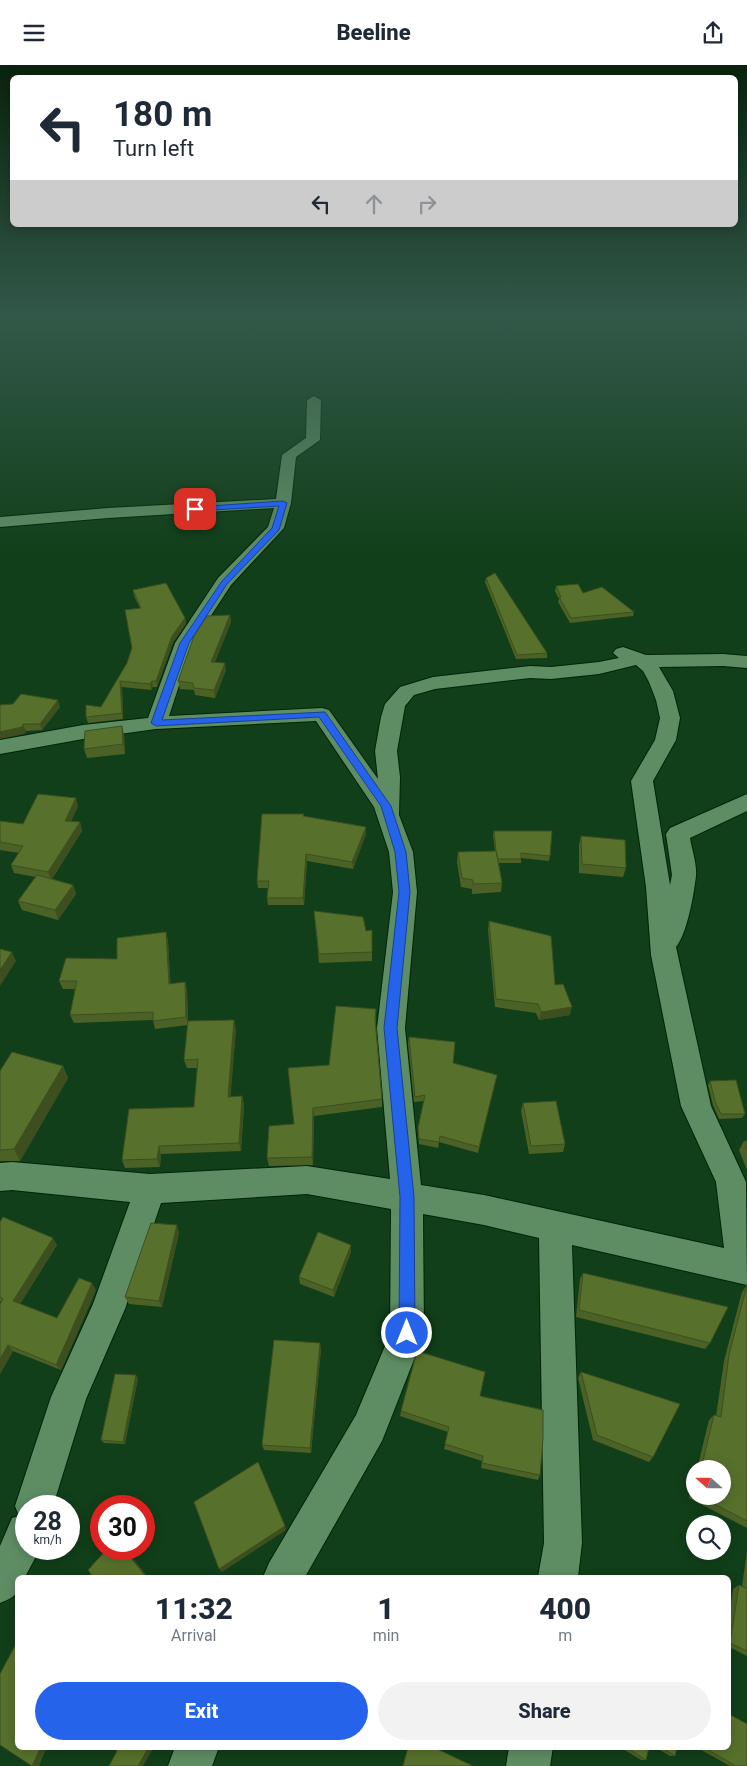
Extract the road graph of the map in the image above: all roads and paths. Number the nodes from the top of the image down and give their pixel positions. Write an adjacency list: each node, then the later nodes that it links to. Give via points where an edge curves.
1 (314, 399): 2 (street, via 313,440 289,455)
2 (283, 503): 3 (street); 6 (street, via 276,528 224,582 184,643)
3 (0, 522)
4 (632, 658): 5 (street); 9 (street, via 599,669 530,672 433,683 407,691 395,704 390,717 386,751 390,784); 10 (street, via 658,678 668,705 670,725 662,749 642,781 658,887)
5 (747, 662)
6 (156, 723): 7 (street); 9 (street, via 322,714 386,806)
7 (0, 747)
8 (747, 802): 10 (street, via 678,834 684,875)
9 (388, 815): 13 (street, via 401,852 405,892 391,1028)
10 (664, 955): 15 (street, via 696,1106 731,1182)
11 (0, 1177): 12 (street)
12 (150, 1189): 13 (street, via 307,1179); 16 (street, via 108,1309 69,1397)
13 (407, 1197): 14 (street); 18 (street, via 407,1333 369,1428)
14 (555, 1226): 15 (street); 19 (street, via 564,1543)
15 (745, 1268)
16 (38, 1495)
17 (15, 1556): 20 (street)
18 (284, 1575)
19 (558, 1575)
20 (0, 1583)
21 (196, 1750): 23 (street)
22 (531, 1750): 24 (street)
23 (190, 1766)
24 (528, 1766)

